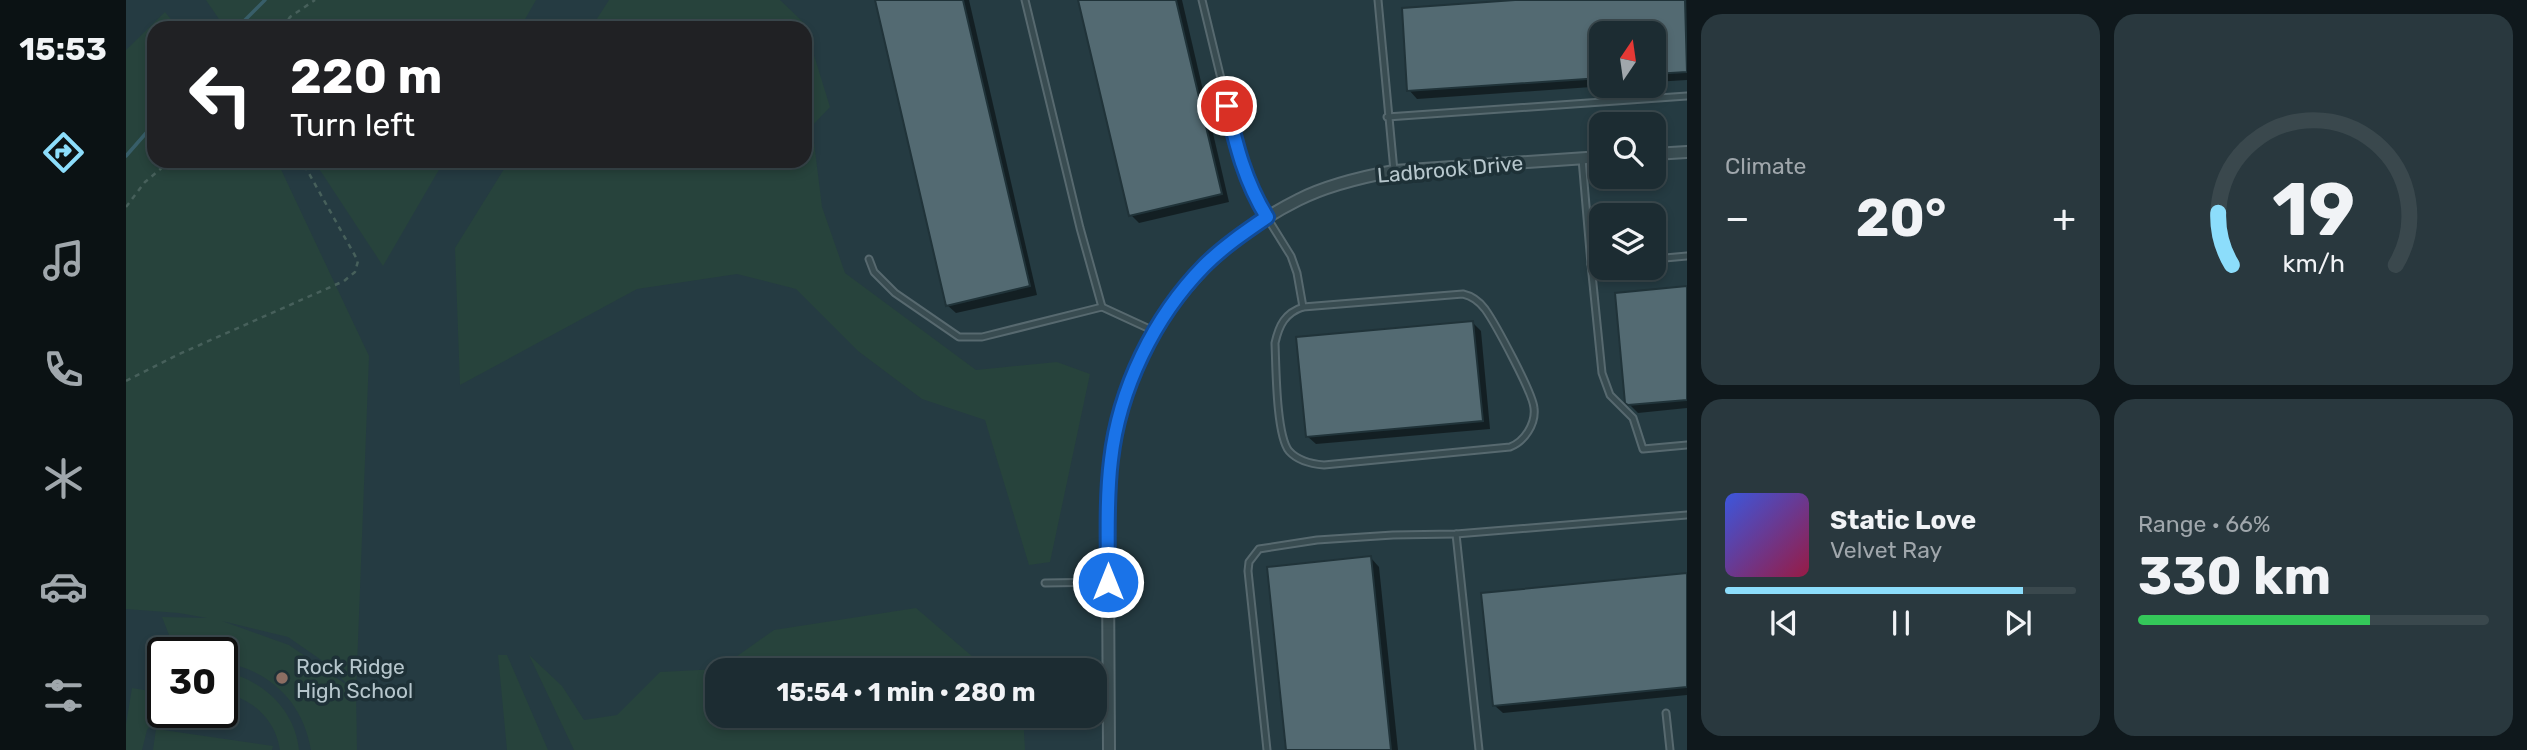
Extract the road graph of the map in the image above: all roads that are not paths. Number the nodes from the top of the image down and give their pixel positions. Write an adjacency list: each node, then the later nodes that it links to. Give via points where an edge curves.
1 (1026, 0): 17 (lane)
2 (1202, 0): 11 (lane, via 1244,174)
3 (1378, 0): 5 (lane)
4 (1687, 96): 5 (lane)
5 (1387, 117): 10 (lane)
6 (1687, 152): 7 (street)
7 (1666, 153)
8 (1589, 158): 9 (street, Ladbrook Drive)
9 (1582, 159): 10 (street, Ladbrook Drive); 12 (lane)
10 (1394, 172): 11 (street, Ladbrook Drive, via 1332,187)
11 (1267, 217): 18 (lane, via 1291,256); 19 (street, Ladbrook Drive, via 1206,265)
12 (1589, 241)
13 (1687, 256): 14 (lane)
14 (1666, 258)
15 (869, 259): 17 (lane, via 874,272 895,293 959,337 982,337)
16 (1593, 280): 20 (lane, via 1602,373 1610,395 1633,418 1643,449)
17 (1102, 307): 19 (lane)
18 (1303, 307): 18 (lane, via 1287,315 1275,342 1283,441 1299,459 1324,465 1496,449 1518,444 1525,436 1534,415 1531,396 1484,309 1471,296 1463,293)
19 (1155, 331): 23 (street, Ladbrook Drive, via 1130,384 1115,436)
20 (1687, 445)
21 (1687, 515): 22 (lane)
22 (1456, 534): 27 (lane, via 1317,540 1268,546 1253,554 1248,571); 28 (lane)
23 (1108, 582): 24 (lane); 26 (street, Ladbrook Drive)
24 (1045, 583)
25 (1665, 713): 29 (lane)
26 (1109, 750)
27 (1267, 750)
28 (1479, 750)
29 (1670, 750)

